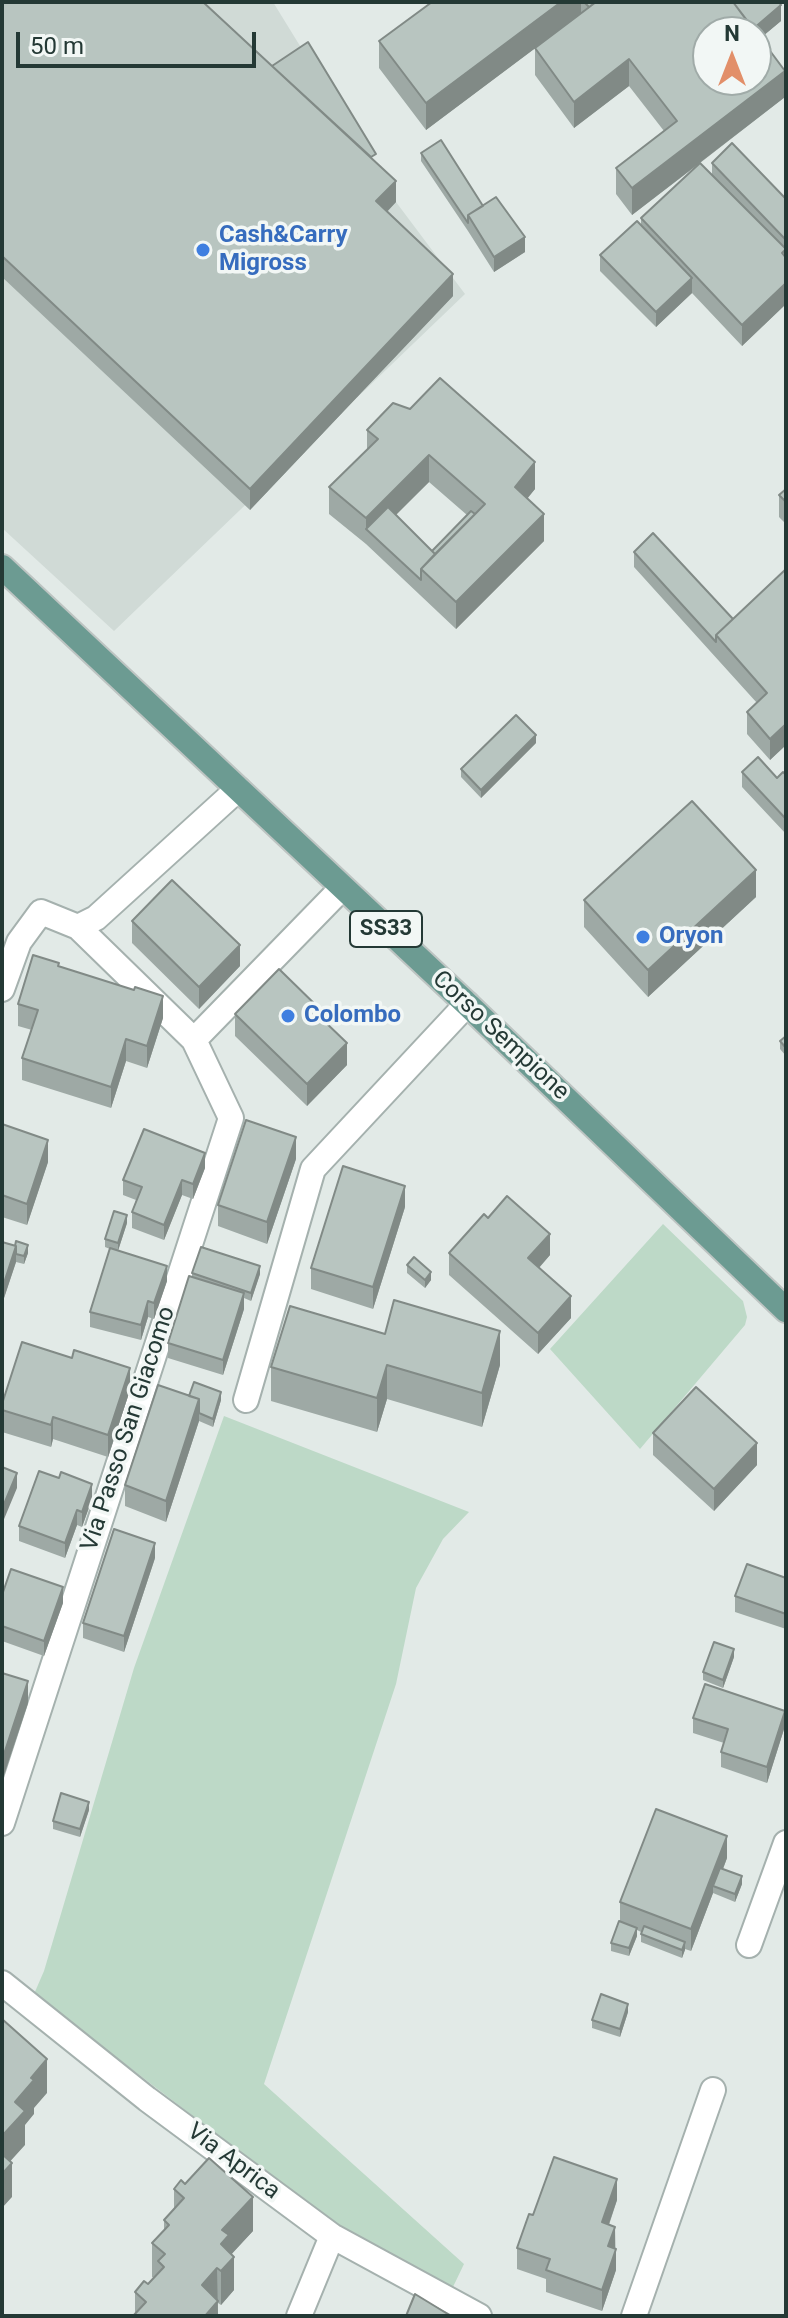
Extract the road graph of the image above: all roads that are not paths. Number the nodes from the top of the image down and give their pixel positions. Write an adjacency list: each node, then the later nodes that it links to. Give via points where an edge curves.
1 (2, 567): 2 (main road, Corso Sempione / SS33)
2 (238, 789): 3 (main road, Corso Sempione / SS33); 4 (street, via 96,918)
3 (342, 888): 6 (main road, Corso Sempione / SS33); 7 (street)
4 (78, 927): 5 (street, via 41,912 19,942); 7 (street, Via Passo San Giacomo)
5 (2, 989)
6 (467, 1004): 8 (main road, Corso Sempione / SS33); 9 (street, via 313,1169)
7 (194, 1040): 10 (street, Via Passo San Giacomo, via 231,1118)
8 (786, 1310)
9 (246, 1400)
10 (2, 1823)
11 (786, 1843): 12 (street)
12 (749, 1945)
13 (2, 1983): 15 (street, Via Aprica)
14 (713, 2090): 18 (street)
15 (332, 2236): 16 (street); 17 (street, Via Aprica)
16 (299, 2316)
17 (479, 2316)
18 (634, 2316)

